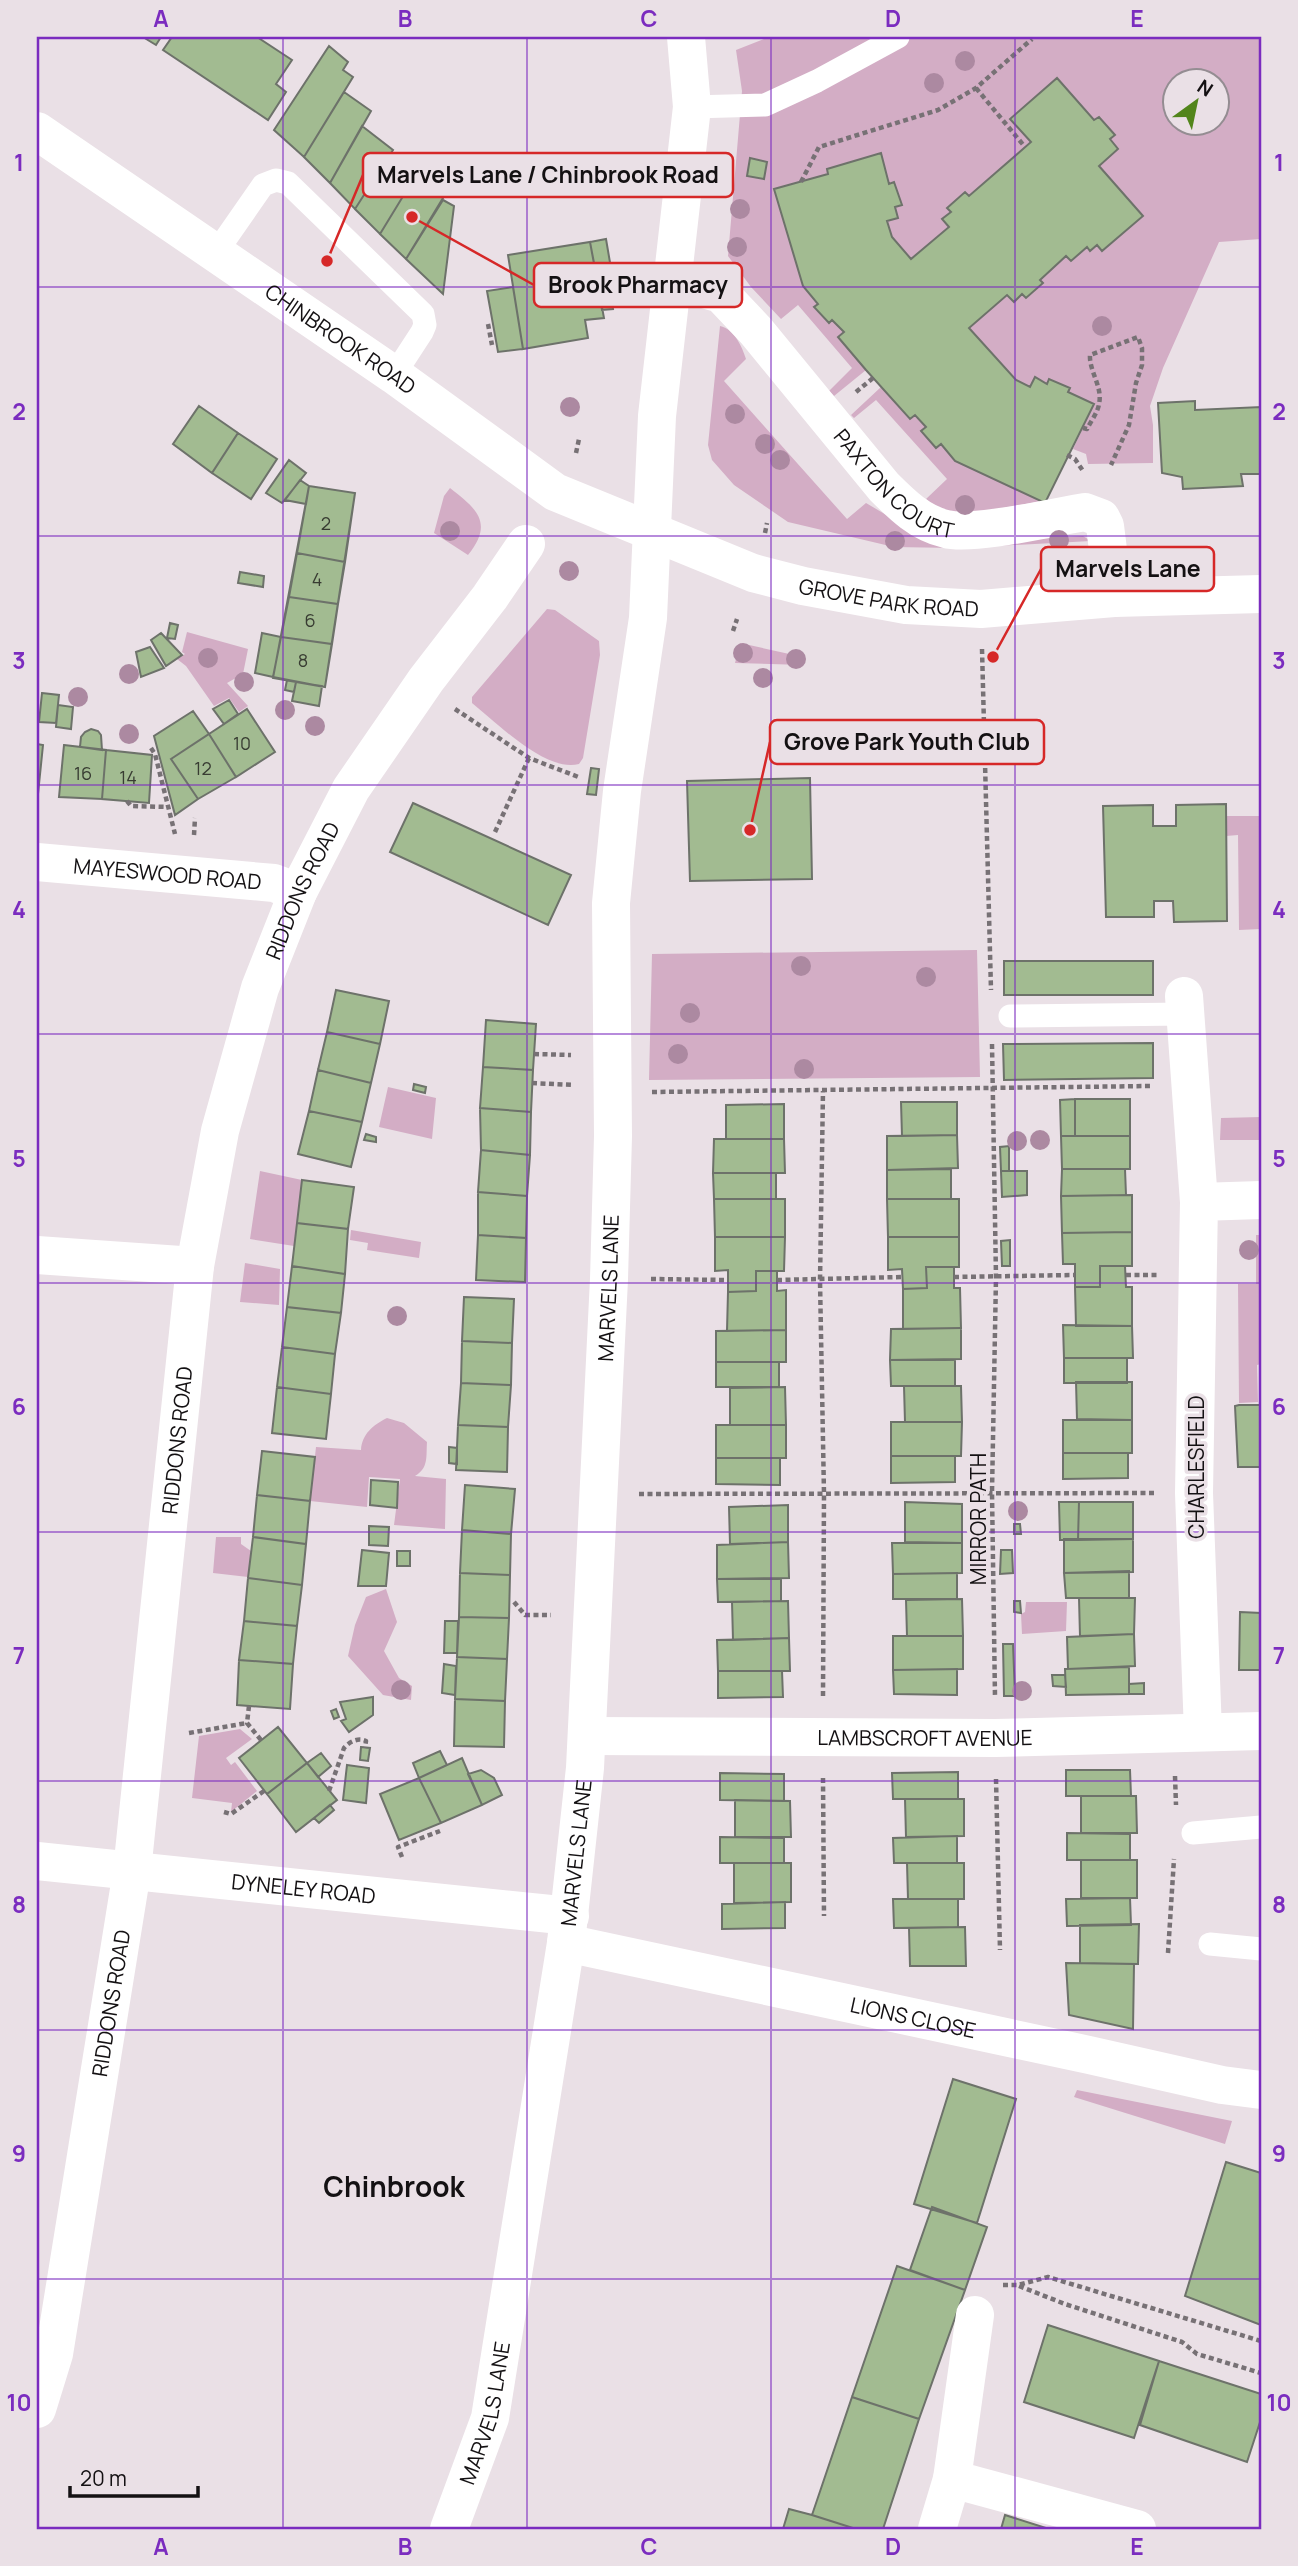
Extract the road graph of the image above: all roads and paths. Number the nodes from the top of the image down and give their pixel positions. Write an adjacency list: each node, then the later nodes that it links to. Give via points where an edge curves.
1 (686, 37): 5 (street, MARVELS LANE)
2 (898, 37): 5 (lane, via 765,104)
3 (1032, 39): 4 (path)
4 (976, 88): 7 (path); 8 (path, via 938,110 820,147)
5 (692, 107): 10 (street, MARVELS LANE)
6 (37, 131): 9 (street, CHINBROOK ROAD)
7 (1025, 147)
8 (801, 181)
9 (215, 254): 13 (street, CHINBROOK ROAD); 13 (lane, via 263,185 276,180 288,183 423,314 425,326)
10 (672, 280): 19 (street, MARVELS LANE, via 657,416); 23 (street, PAXTON COURT, via 721,294 884,487 925,521 947,530 969,531 1085,512 1101,518)
11 (488, 324): 12 (path)
12 (492, 345)
13 (394, 375): 19 (street, CHINBROOK ROAD, via 555,492)
14 (1083, 428): 17 (path, via 1087,429 1100,404 1090,355 1138,337 1142,365 1129,425)
15 (579, 439): 16 (path)
16 (576, 453)
17 (1111, 465)
18 (767, 523): 20 (path)
19 (651, 533): 24 (street, GROVE PARK ROAD, via 752,573 803,586 906,605); 30 (street, MARVELS LANE, via 648,618)
20 (765, 533)
21 (526, 544): 27 (street, RIDDONS ROAD)
22 (1261, 594): 23 (street, GROVE PARK ROAD)
23 (1114, 598): 24 (street, GROVE PARK ROAD)
24 (981, 609): 38 (path)
25 (737, 619): 26 (path)
26 (733, 631)
27 (423, 686): 29 (path); 36 (street, RIDDONS ROAD, via 351,789)
28 (152, 748): 32 (path)
29 (529, 758): 30 (path); 33 (path)
30 (622, 791): 47 (street, MARVELS LANE, via 611,904)
31 (127, 801): 32 (path, via 131,806)
32 (169, 807): 34 (path)
33 (495, 832)
34 (175, 838)
35 (37, 862): 36 (street, MAYESWOOD ROAD, via 274,883)
36 (298, 892): 51 (street, RIDDONS ROAD, via 260,988 223,1118)
37 (1184, 1005): 38 (lane); 44 (street, CHARLESFIELD)
38 (1001, 1009)
39 (992, 1040): 45 (path, MIRROR PATH)
40 (534, 1054): 41 (path)
41 (575, 1055)
42 (533, 1083): 43 (path)
43 (575, 1085)
44 (1190, 1085): 45 (path); 49 (street, CHARLESFIELD)
45 (993, 1088): 46 (path); 53 (path, MIRROR PATH)
46 (823, 1091): 47 (path); 59 (path)
47 (613, 1093): 56 (street, MARVELS LANE)
48 (1261, 1200): 49 (street)
49 (1199, 1202): 61 (street, CHARLESFIELD)
50 (37, 1255): 51 (street)
51 (195, 1266): 84 (street, RIDDONS ROAD)
52 (1075, 1275): 53 (path)
53 (996, 1276): 55 (path); 60 (path, MIRROR PATH)
54 (902, 1277): 59 (path)
55 (954, 1277)
56 (609, 1279): 57 (path); 62 (street, MARVELS LANE)
57 (727, 1280)
58 (778, 1280): 59 (path)
59 (820, 1280): 63 (path)
60 (992, 1492): 61 (path); 63 (path); 73 (path, MIRROR PATH)
61 (1194, 1493): 69 (street, CHARLESFIELD)
62 (598, 1494): 63 (path); 71 (street, MARVELS LANE)
63 (824, 1494): 72 (path)
64 (514, 1602): 65 (path, via 525,1615)
65 (562, 1616)
66 (249, 1706): 67 (path)
67 (247, 1723): 70 (path); 74 (path)
68 (1261, 1731): 69 (street, LAMBSCROFT AVENUE)
69 (1203, 1732): 73 (street, LAMBSCROFT AVENUE)
70 (188, 1733)
71 (587, 1736): 72 (street, LAMBSCROFT AVENUE); 86 (street, MARVELS LANE)
72 (822, 1736): 73 (street, LAMBSCROFT AVENUE); 85 (path)
73 (995, 1738): 89 (path, MIRROR PATH)
74 (261, 1740)
75 (365, 1748): 77 (path, via 362,1739 347,1743)
76 (264, 1791): 78 (path, via 231,1814)
77 (330, 1791)
78 (224, 1812)
79 (1261, 1827): 81 (lane)
80 (440, 1832): 82 (path)
81 (1193, 1833)
82 (398, 1847)
83 (37, 1861): 84 (street, DYNELEY ROAD)
84 (132, 1871): 86 (street, DYNELEY ROAD); 95 (street, RIDDONS ROAD, via 54,2354)
85 (824, 1916)
86 (568, 1930): 90 (street, LIONS CLOSE, via 1222,2085); 97 (street, MARVELS LANE, via 490,2418)
87 (1210, 1944): 88 (lane)
88 (1261, 1949)
89 (1000, 1950)
90 (1261, 2090)
91 (1018, 2285): 92 (path, via 985,2285); 93 (path, via 1048,2277); 94 (path, via 1182,2342 1197,2354)
92 (975, 2315): 96 (street)
93 (1261, 2341)
94 (1261, 2373)
95 (37, 2409)
96 (952, 2479): 98 (street); 99 (street)
97 (449, 2529)
98 (937, 2529)
99 (1138, 2529)

